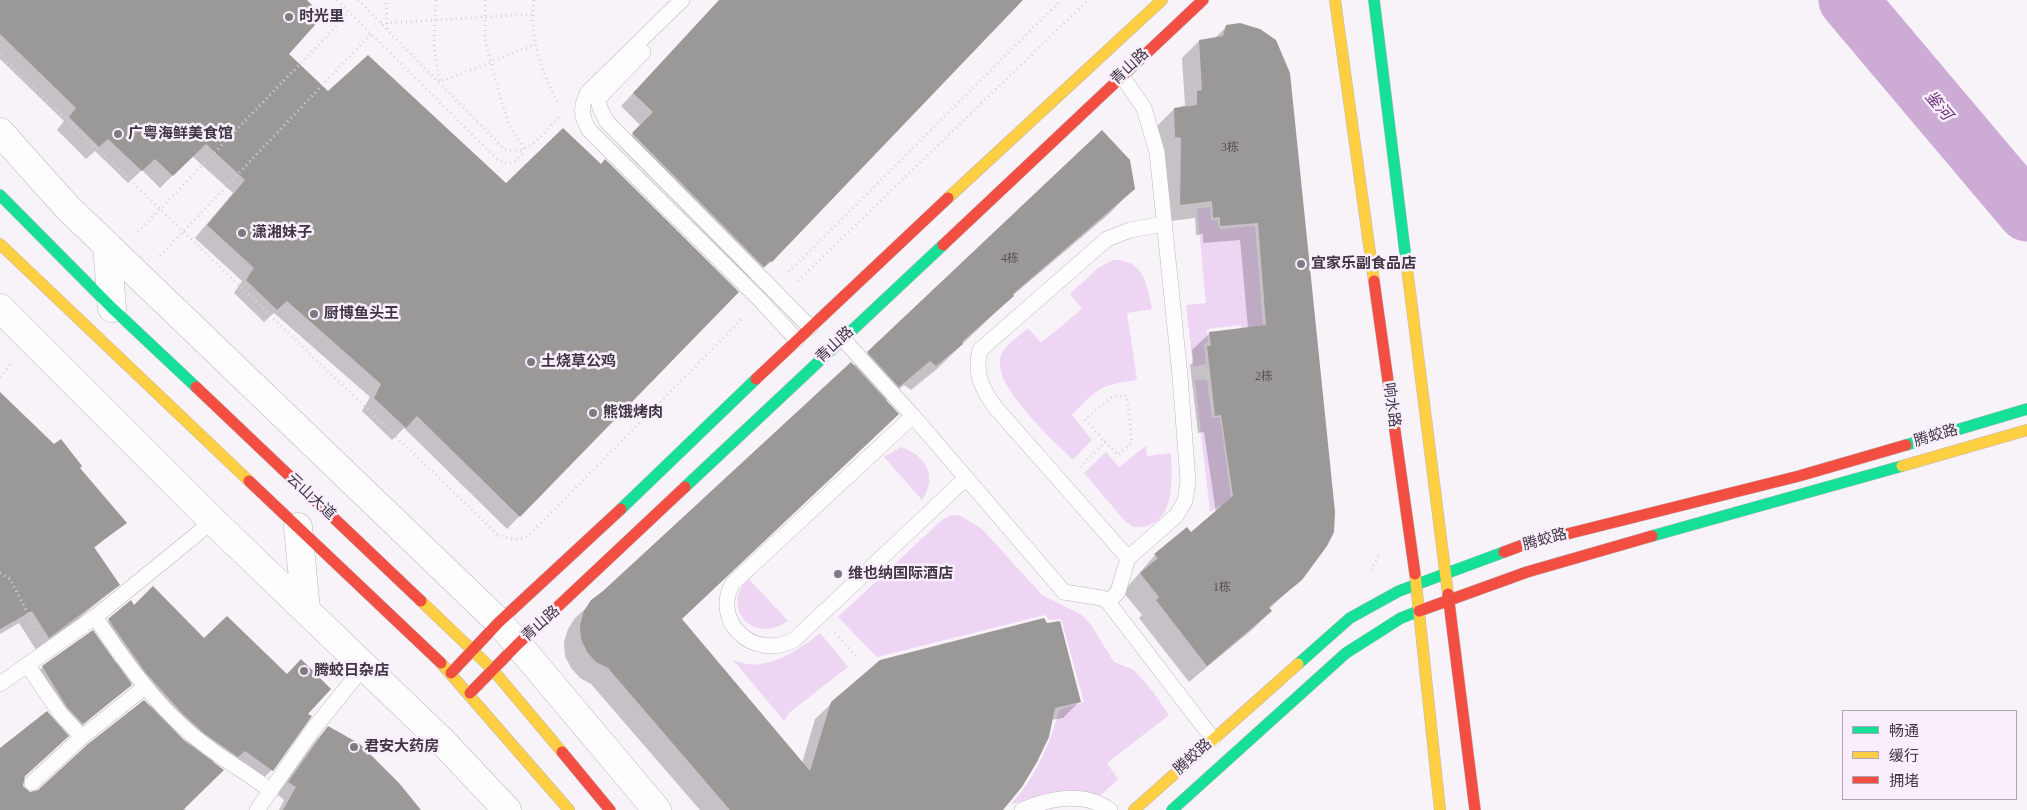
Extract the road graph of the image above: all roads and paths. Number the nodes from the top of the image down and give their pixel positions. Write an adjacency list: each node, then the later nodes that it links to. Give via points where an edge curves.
1 (337, 0): 15 (path)
2 (358, 0): 19 (path)
3 (386, 0): 20 (path)
4 (436, 0): 18 (path)
5 (485, 0): 17 (path)
6 (534, 0): 16 (path)
7 (682, 0): 40 (lane, via 588,92 582,104 582,118 589,130)
8 (695, 0): 39 (lane, via 598,99 600,108 607,122)
9 (1061, 0): 39 (path)
10 (1088, 0): 43 (path, via 799,278 796,285)
11 (1162, 0): 44 (main road, 青山路)
12 (1203, 0): 26 (main road, 青山路)
13 (1335, 0): 62 (main road, 响水路)
14 (1374, 0): 61 (main road)
15 (350, 13): 22 (path); 33 (path)
16 (532, 14): 17 (path); 23 (path)
17 (484, 16): 18 (path); 25 (path, via 484,38)
18 (435, 20): 20 (path); 27 (path, via 434,46)
19 (381, 23): 20 (path); 21 (path)
20 (387, 23): 21 (path)
21 (386, 29): 27 (path)
22 (370, 34): 31 (path, via 496,159 507,164 514,162); 35 (path)
23 (534, 45): 25 (path); 28 (path)
24 (0, 55): 33 (path)
25 (491, 61): 27 (path); 31 (path, via 509,125)
26 (1122, 75): 34 (lane, via 1144,108 1157,152); 45 (main road, 青山路)
27 (440, 82): 31 (path, via 504,149 518,153)
28 (561, 109)
29 (563, 114): 31 (path)
30 (0, 132): 36 (street, via 67,207)
31 (526, 150)
32 (0, 195): 42 (main road, 云山大道)
33 (159, 209): 35 (path); 36 (path)
34 (1163, 224): 54 (lane, via 1107,238 980,350 978,374 987,396); 58 (lane, via 1188,481 1185,501 1176,516)
35 (183, 231): 38 (path); 40 (path, via 497,534 511,540 521,540 530,534)
36 (119, 242): 42 (street); 69 (street)
37 (0, 244): 56 (main road, 云山大道)
38 (154, 262)
39 (773, 288): 43 (lane)
40 (760, 300): 46 (lane)
41 (0, 308): 55 (street)
42 (112, 308): 72 (main road, 云山大道)
43 (805, 311): 44 (lane)
44 (810, 327): 46 (main road, 青山路)
45 (842, 338): 50 (lane); 70 (main road, 青山路)
46 (797, 340): 69 (main road, 青山路)
47 (18, 354): 48 (path)
48 (0, 377)
49 (2027, 409): 61 (main road, 腾蛟路, via 1799,476 1523,545)
50 (913, 416): 53 (lane); 67 (lane, via 733,583 726,595 731,620 743,637 770,648 794,640)
51 (2027, 430): 63 (main road, 腾蛟路, via 1527,572)
52 (1105, 442): 52 (path, via 1085,419 1113,396 1127,396 1132,442 1118,455); 54 (path)
53 (966, 478): 64 (lane, via 1064,592 1102,598); 67 (lane)
54 (1063, 482): 58 (lane)
55 (213, 521): 65 (street); 68 (lane)
56 (298, 527): 65 (street); 77 (main road, 云山大道)
57 (1382, 549): 60 (path)
58 (1128, 558): 64 (lane, via 1118,592)
59 (0, 573): 71 (path, via 10,578)
60 (1369, 573)
61 (1445, 573): 62 (main road, 腾蛟路); 63 (main road)
62 (1416, 584): 66 (main road, 响水路); 82 (main road, 腾蛟路, via 1350,618)
63 (1450, 598): 66 (main road, 腾蛟路); 95 (main road)
64 (1108, 602): 82 (lane)
65 (306, 610): 75 (street)
66 (1419, 612): 93 (main road, 腾蛟路, via 1401,618 1346,653); 94 (main road, 响水路)
67 (820, 615): 73 (path)
68 (96, 617): 71 (lane); 79 (lane)
69 (499, 622): 70 (street); 72 (main road, 青山路)
70 (518, 644): 76 (main road, 青山路); 89 (street)
71 (49, 649): 74 (lane)
72 (472, 649): 76 (main road, 云山大道); 77 (main road, 青山路)
73 (858, 658)
74 (28, 666): 78 (lane); 81 (lane, via 60,713)
75 (364, 666): 84 (lane, via 312,731); 86 (street, via 443,742)
76 (493, 670): 80 (main road, 青山路); 88 (main road, 云山大道)
77 (450, 672): 80 (main road, 云山大道)
78 (0, 684)
79 (145, 687): 81 (lane); 84 (lane, via 190,733)
80 (470, 694): 87 (main road, 云山大道)
81 (82, 737): 83 (lane)
82 (1213, 739): 92 (main road, 腾蛟路)
83 (32, 783)
84 (272, 791): 85 (lane)
85 (257, 810)
86 (507, 810)
87 (569, 810)
88 (610, 810)
89 (657, 810)
90 (1022, 810): 91 (lane, via 1050,800 1077,798)
91 (1110, 810)
92 (1134, 810)
93 (1172, 810)
94 (1440, 810)
95 (1475, 810)

